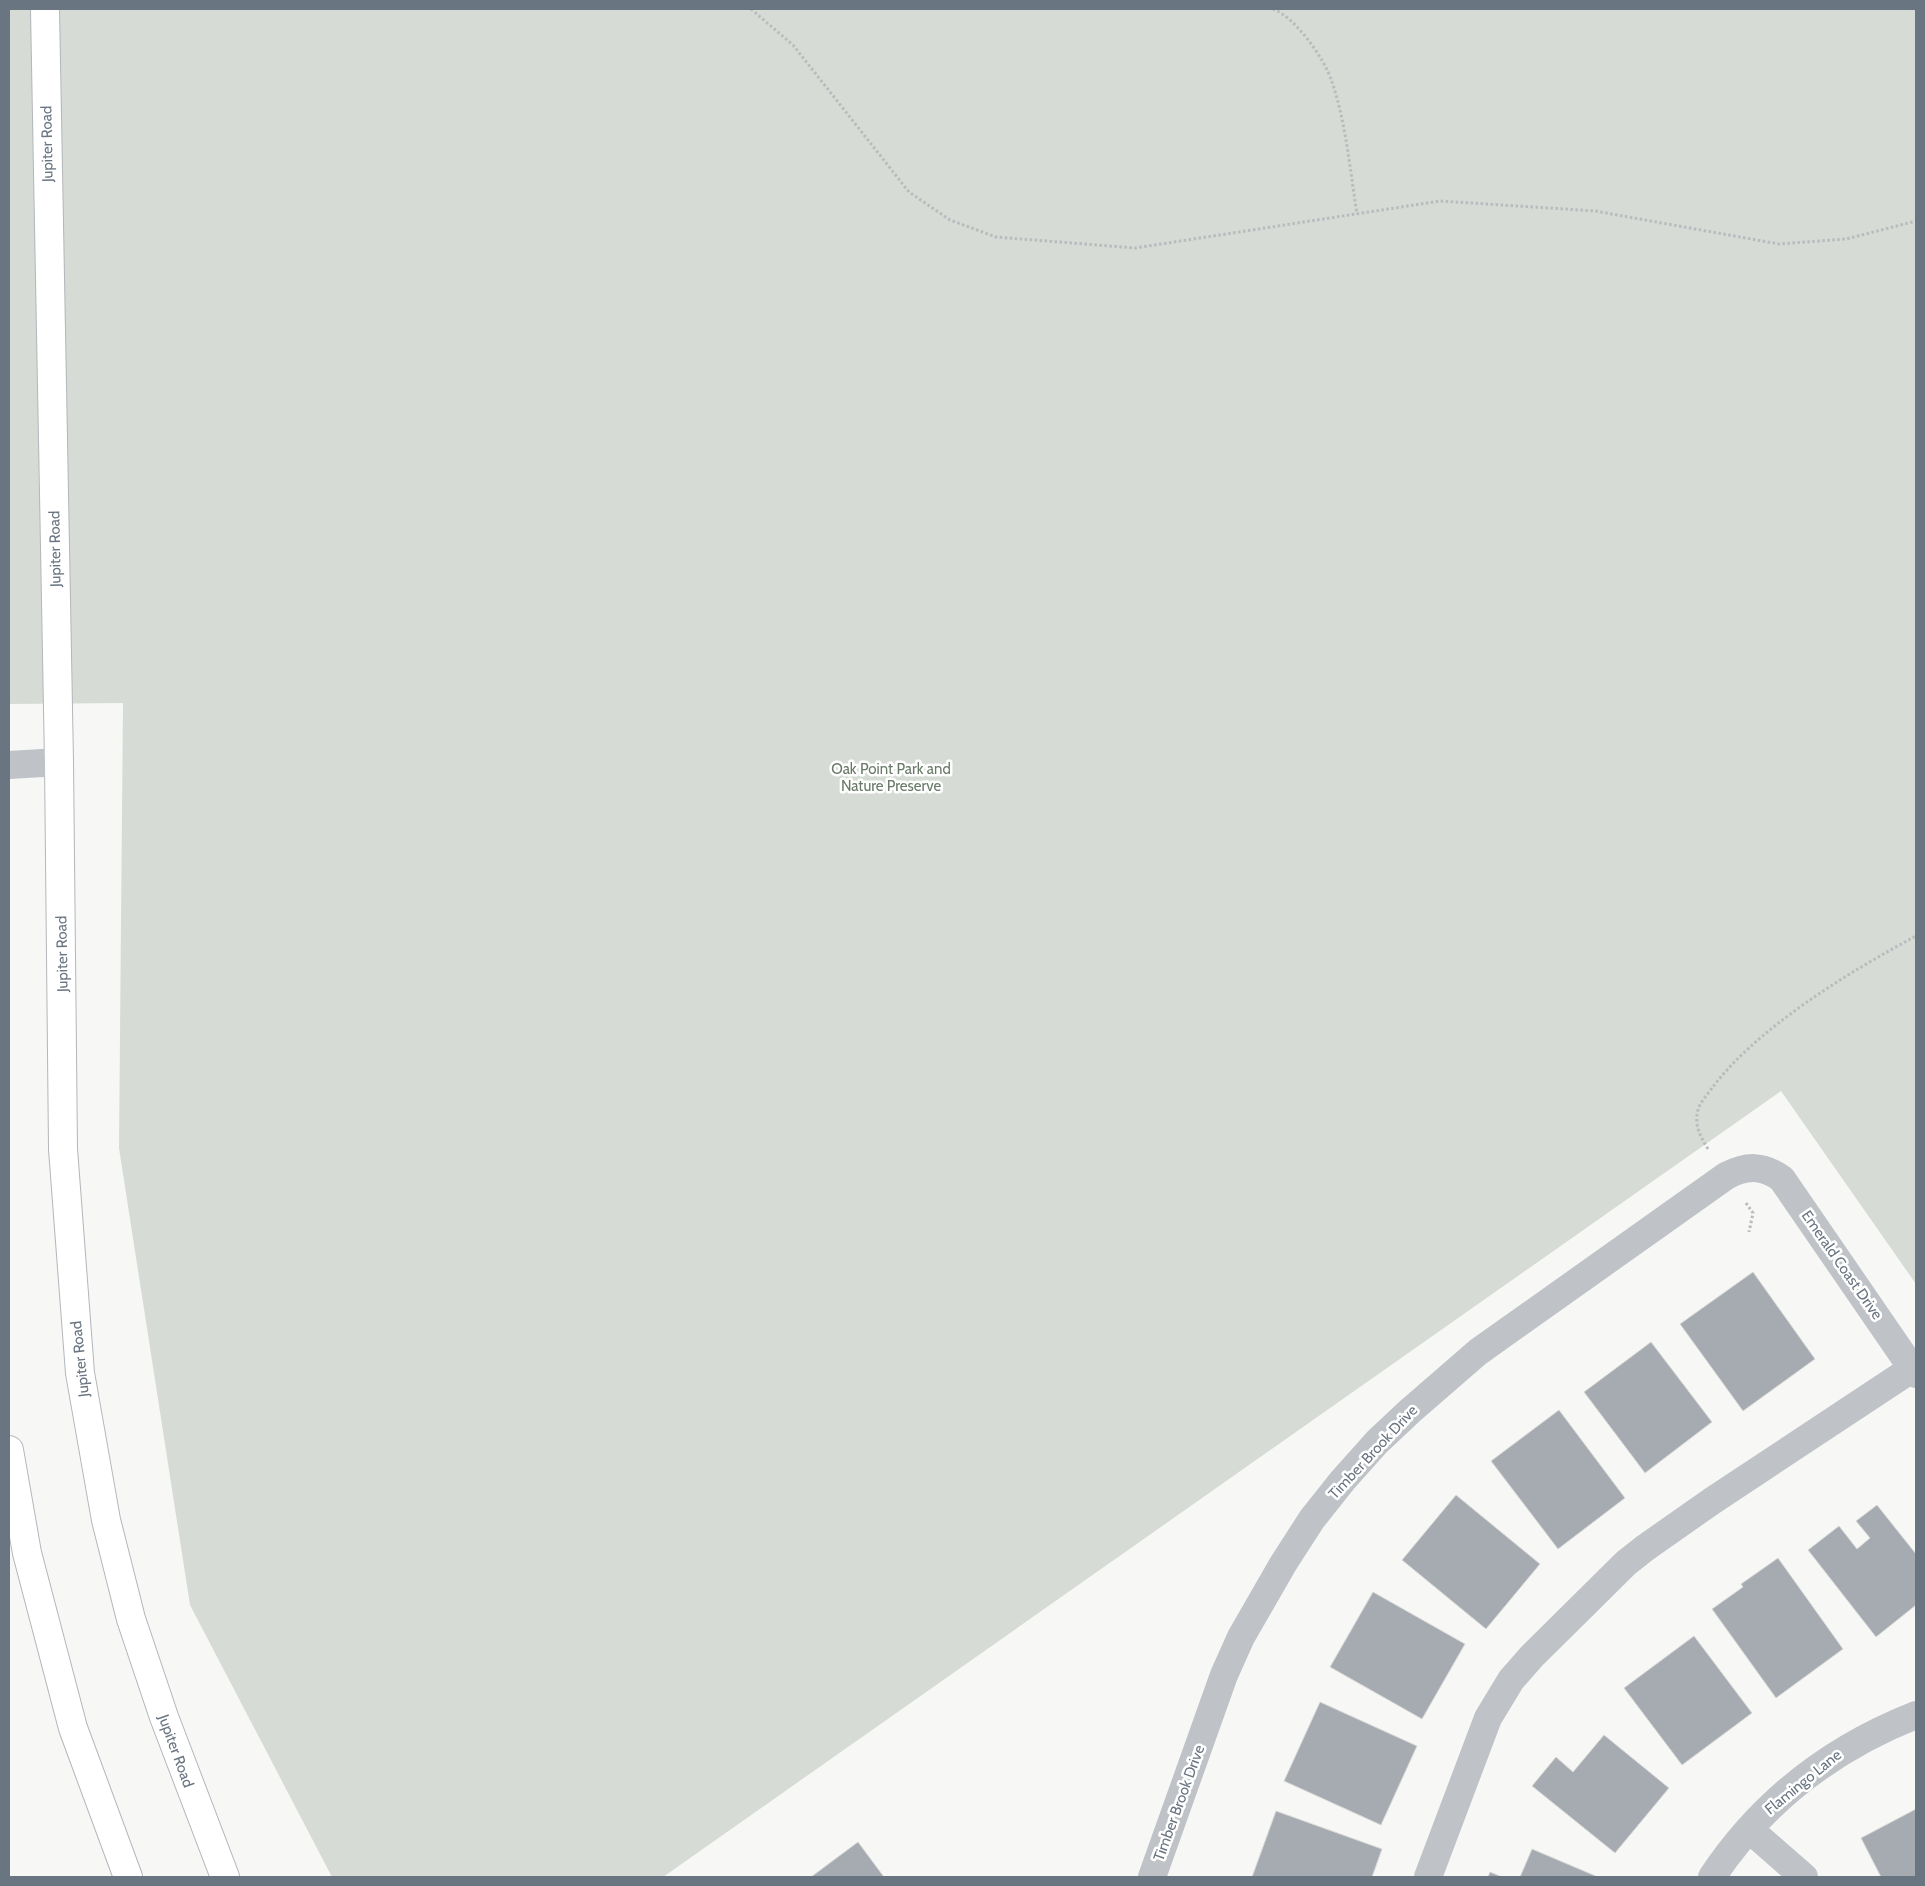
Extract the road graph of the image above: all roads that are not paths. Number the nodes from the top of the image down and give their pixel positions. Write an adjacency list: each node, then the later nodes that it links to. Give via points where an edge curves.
1 (45, 9): 2 (main road, Jupiter Road)
2 (59, 762): 3 (street); 10 (main road, Jupiter Road, via 63,1149 80,1373 106,1520 131,1619 164,1717)
3 (9, 765)
4 (1759, 1167): 5 (street, Emerald Coast Drive, via 1771,1170 1782,1179); 11 (street, Timber Brook Drive, via 1740,1168 1726,1176 1478,1352 1410,1411 1343,1480 1312,1519 1241,1637 1224,1675)
5 (1914, 1371): 12 (street, via 1645,1548 1532,1656 1511,1680 1488,1718)
6 (9, 1450): 9 (main road, via 27,1552 73,1728)
7 (1916, 1715): 8 (street, Flamingo Lane, via 1862,1739 1832,1757 1775,1802)
8 (1749, 1829): 13 (street, Flamingo Lane); 14 (street)
9 (128, 1877)
10 (225, 1877)
11 (1152, 1877)
12 (1428, 1877)
13 (1712, 1877)
14 (1804, 1877)

